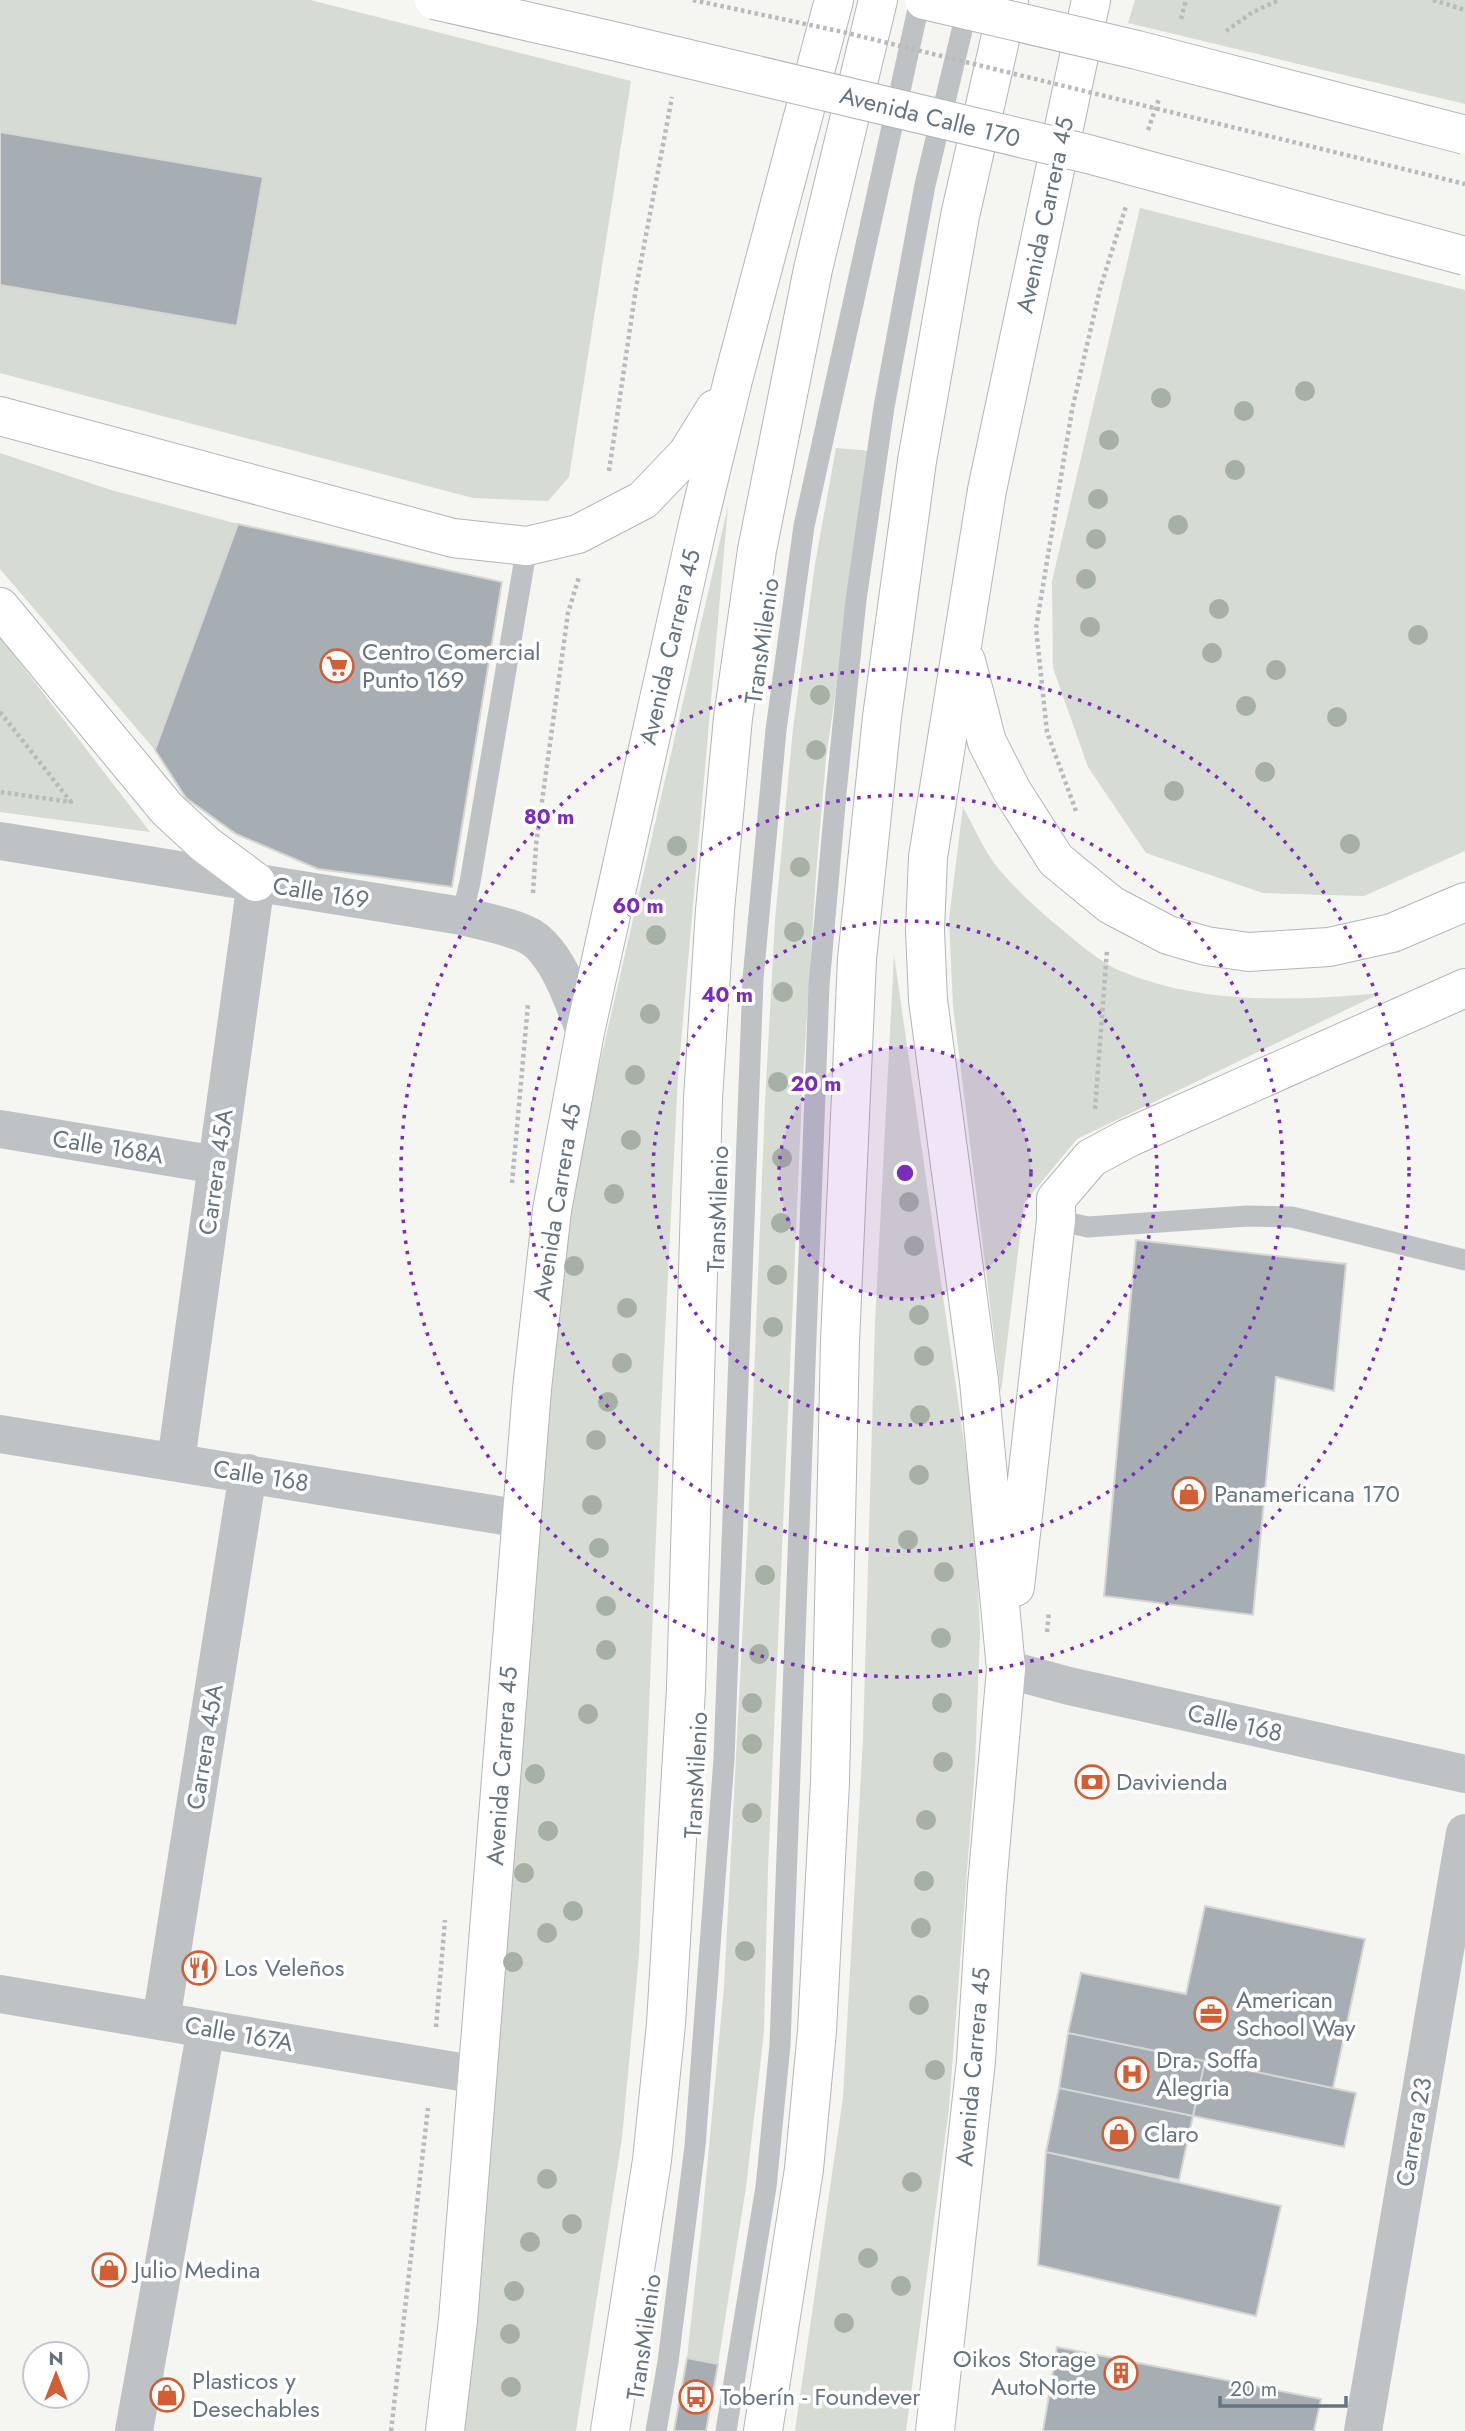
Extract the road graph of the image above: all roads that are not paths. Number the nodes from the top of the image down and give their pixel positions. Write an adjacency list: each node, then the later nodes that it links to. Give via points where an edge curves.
1 (434, 0): 9 (main road, Avenida Calle 170, bridge, via 1088,155)
2 (834, 0): 10 (main road, Avenida Carrera 45)
3 (878, 0): 38 (main road, via 810,283 757,550 733,718 704,1099 686,1689 666,2024 652,2160)
4 (922, 0): 8 (main road, bridge); 39 (lane, TransMilenio, via 804,526 776,730 753,979 724,1759 695,2146)
5 (970, 0): 40 (lane, via 925,185 884,407 835,793 820,985 780,2045 766,2187)
6 (1009, 0): 41 (main road, via 960,216 917,461 882,717 857,959 840,1342 830,1782 817,2031 804,2169)
7 (1091, 0): 14 (main road, Avenida Carrera 45, via 987,490)
8 (1465, 135)
9 (1465, 256)
10 (733, 380): 12 (main road, via 687,454 643,500 578,534); 20 (main road, Avenida Carrera 45)
11 (0, 416): 12 (main road, via 453,538)
12 (527, 546): 18 (lane)
13 (0, 607): 16 (main road, via 167,809)
14 (962, 647): 17 (main road, via 987,742 1056,860 1111,905 1167,936 1249,952 1329,947 1392,933); 29 (main road, Avenida Carrera 45, via 929,857 927,977 979,1381)
15 (0, 841): 16 (street, Calle 169)
16 (256, 882): 18 (street, Calle 169); 22 (street, Carrera 45A)
17 (1465, 902)
18 (462, 916): 20 (street, Calle 169, via 531,938 550,956)
19 (1465, 988): 23 (main road, via 1091,1158 1056,1199)
20 (585, 1032): 28 (main road, Avenida Carrera 45, via 552,1210)
21 (0, 1129): 22 (street, Calle 168A)
22 (217, 1165): 26 (street, Carrera 45A)
23 (1056, 1220): 24 (lane, via 1088,1227 1292,1217); 29 (main road)
24 (1465, 1260)
25 (0, 1434): 26 (street, Calle 168)
26 (176, 1461): 27 (street, Calle 168)
27 (248, 1473): 28 (street, Calle 168); 33 (street, Carrera 45A)
28 (522, 1519): 35 (main road, Avenida Carrera 45)
29 (1006, 1669): 30 (street, Calle 168); 42 (main road, Avenida Carrera 45, via 976,2061)
30 (1465, 1774)
31 (1465, 1833): 43 (street, Carrera 23)
32 (0, 1994): 33 (street, Calle 167A)
33 (161, 2021): 34 (street, Calle 167A)
34 (206, 2029): 35 (street, Calle 167A); 36 (street)
35 (478, 2075): 37 (main road, Avenida Carrera 45)
36 (134, 2431)
37 (445, 2431)
38 (610, 2431)
39 (656, 2431)
40 (726, 2431)
41 (763, 2431)
42 (935, 2431)
43 (1363, 2431)

